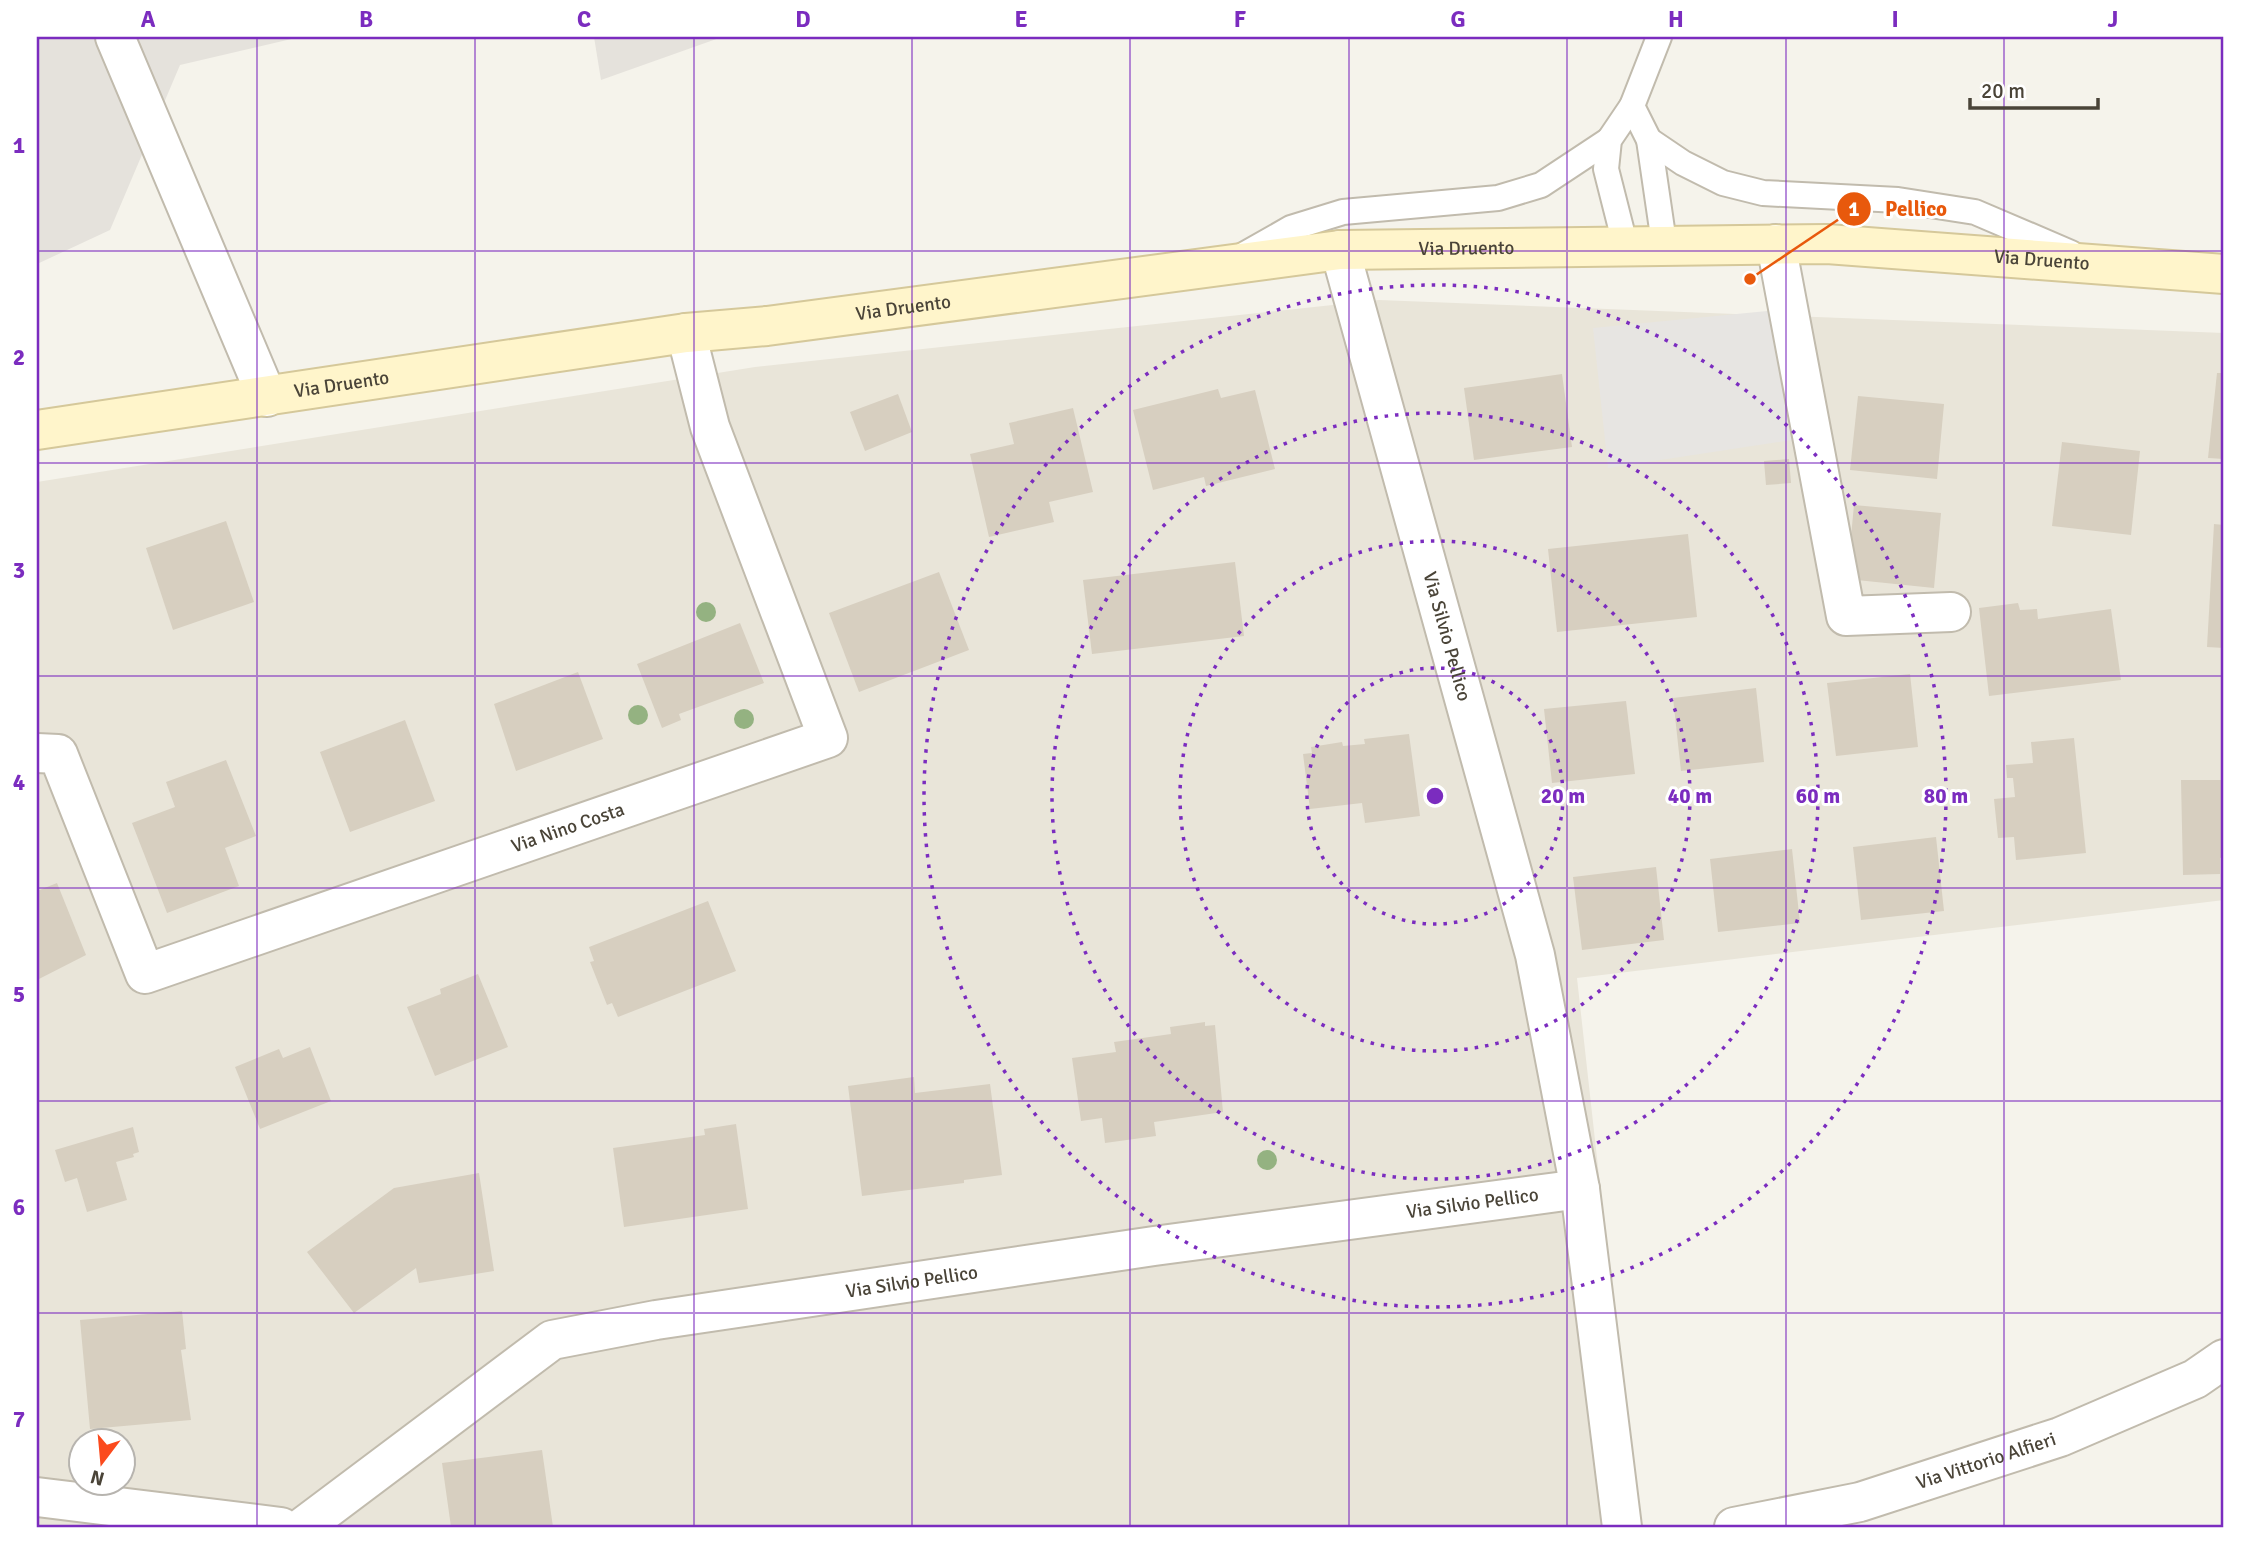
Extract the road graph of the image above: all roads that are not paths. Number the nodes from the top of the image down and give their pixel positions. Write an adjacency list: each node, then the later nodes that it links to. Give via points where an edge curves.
1 (115, 37): 14 (street)
2 (1659, 37): 3 (lane)
3 (1632, 106): 4 (lane); 5 (lane)
4 (1649, 140): 6 (lane); 10 (lane, via 1723,183 1763,193 1898,200 1975,212)
5 (1609, 141): 7 (lane, via 1606,169); 11 (lane, via 1541,185 1498,198 1343,212 1291,228)
6 (1664, 243): 7 (street, Via Druento); 8 (street, Via Druento)
7 (1625, 244): 9 (street, Via Druento)
8 (1776, 244): 10 (street, Via Druento); 16 (street, via 1846,616)
9 (1340, 250): 11 (street, Via Druento); 18 (street, Via Silvio Pellico, via 1535,955)
10 (2098, 264): 12 (street, Via Druento)
11 (1224, 266): 13 (street, Via Druento)
12 (2224, 274)
13 (686, 334): 14 (street, Via Druento); 17 (street, Via Nino Costa, via 710,427 828,738 145,974 58,754)
14 (267, 397): 15 (street, Via Druento)
15 (37, 430)
16 (1951, 612)
17 (37, 752)
18 (1580, 1189): 22 (street, Via Silvio Pellico, via 1154,1246 656,1320 552,1340); 23 (street, Via Silvio Pellico)
19 (2224, 1359): 24 (street, Via Vittorio Alfieri, via 2195,1379 2060,1437 1860,1502)
20 (37, 1497): 21 (street)
21 (281, 1527)
22 (303, 1527)
23 (1622, 1527)
24 (1734, 1527)

